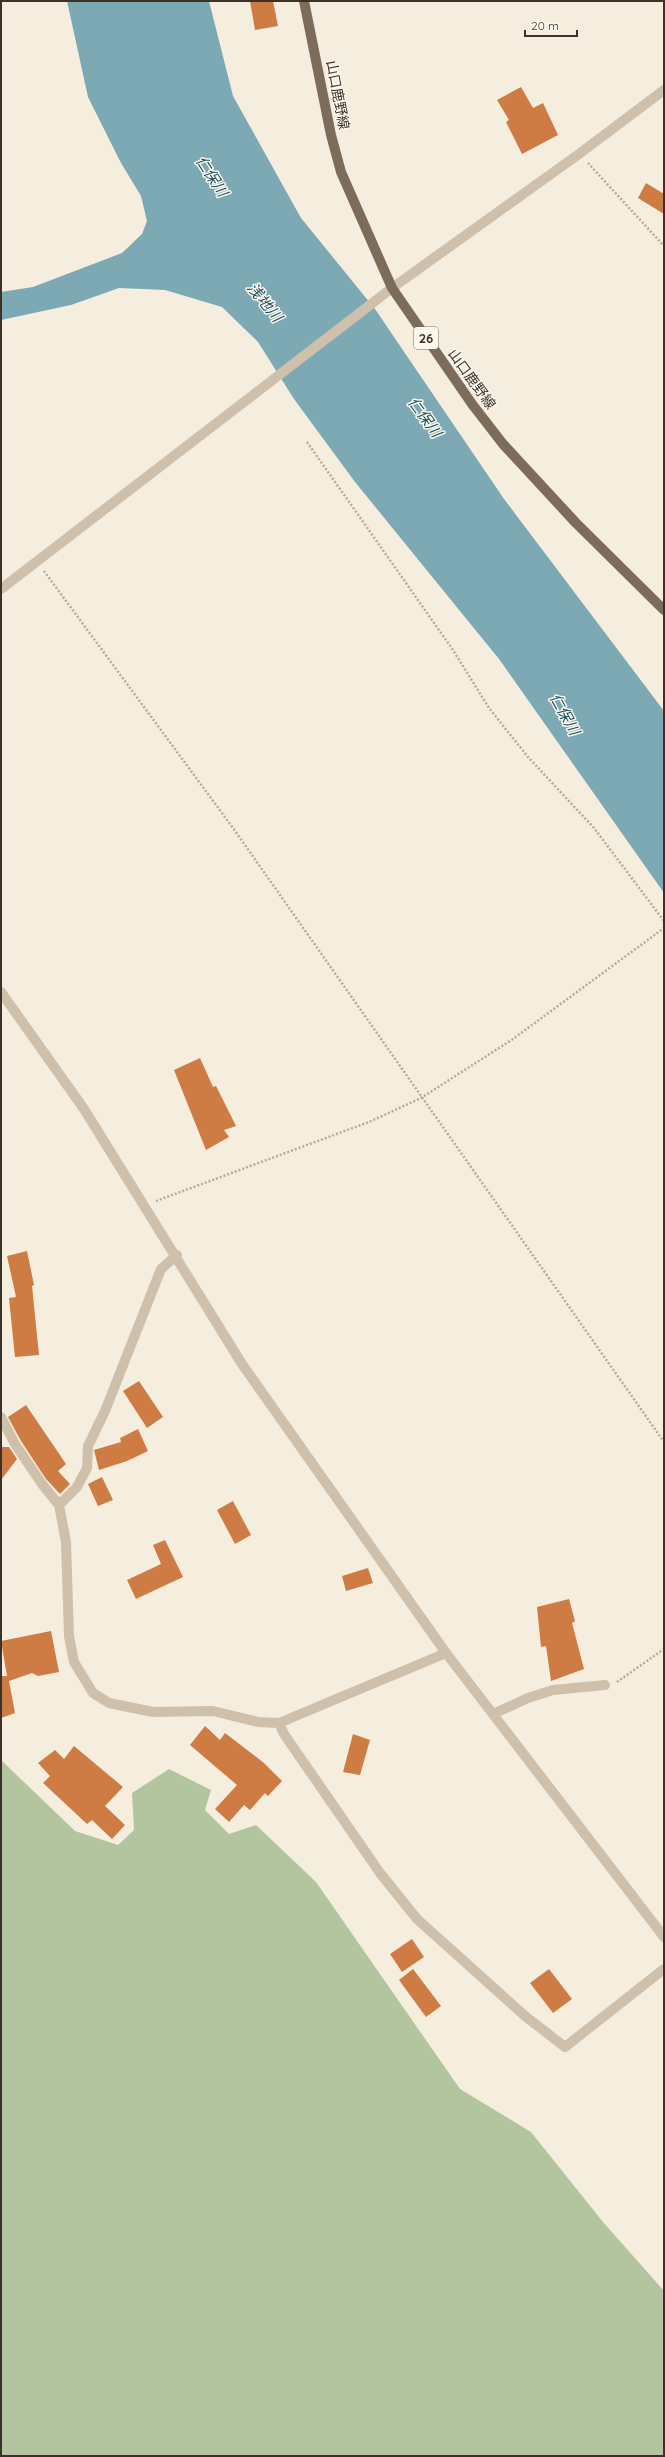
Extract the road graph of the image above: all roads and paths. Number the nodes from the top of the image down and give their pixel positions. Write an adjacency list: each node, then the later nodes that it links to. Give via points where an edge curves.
1 (304, 1): 5 (main road, 山口鹿野線 / 26, via 331,135 342,172)
2 (664, 90): 3 (street)
3 (579, 154): 4 (path); 5 (street)
4 (664, 246)
5 (392, 288): 7 (street); 9 (main road, 山口鹿野線 / 26, via 472,404 503,444 576,523)
6 (307, 442): 10 (path, via 453,650 489,708 528,757 594,828)
7 (36, 560): 8 (street); 13 (path, via 233,828)
8 (1, 589)
9 (664, 610)
10 (664, 921)
11 (664, 928): 13 (path, via 513,1039)
12 (1, 992): 14 (street, via 84,1109)
13 (421, 1098): 14 (path, via 369,1122); 17 (path)
14 (145, 1205): 15 (street)
15 (176, 1255): 18 (street, via 162,1269 105,1411 88,1446 88,1468 77,1487); 20 (street, via 242,1364)
16 (1, 1416): 18 (street, via 15,1444)
17 (664, 1442)
18 (59, 1505): 23 (street, via 66,1542 69,1636 74,1662 93,1693 109,1702 153,1712 212,1711 258,1722)
19 (664, 1649): 21 (path, via 620,1681)
20 (446, 1653): 22 (street); 23 (street)
21 (605, 1685): 22 (street, via 553,1690)
22 (493, 1714): 24 (street)
23 (279, 1723): 25 (street, via 380,1873 417,1919 519,2010 565,2047)
24 (664, 1937)
25 (664, 1969)

